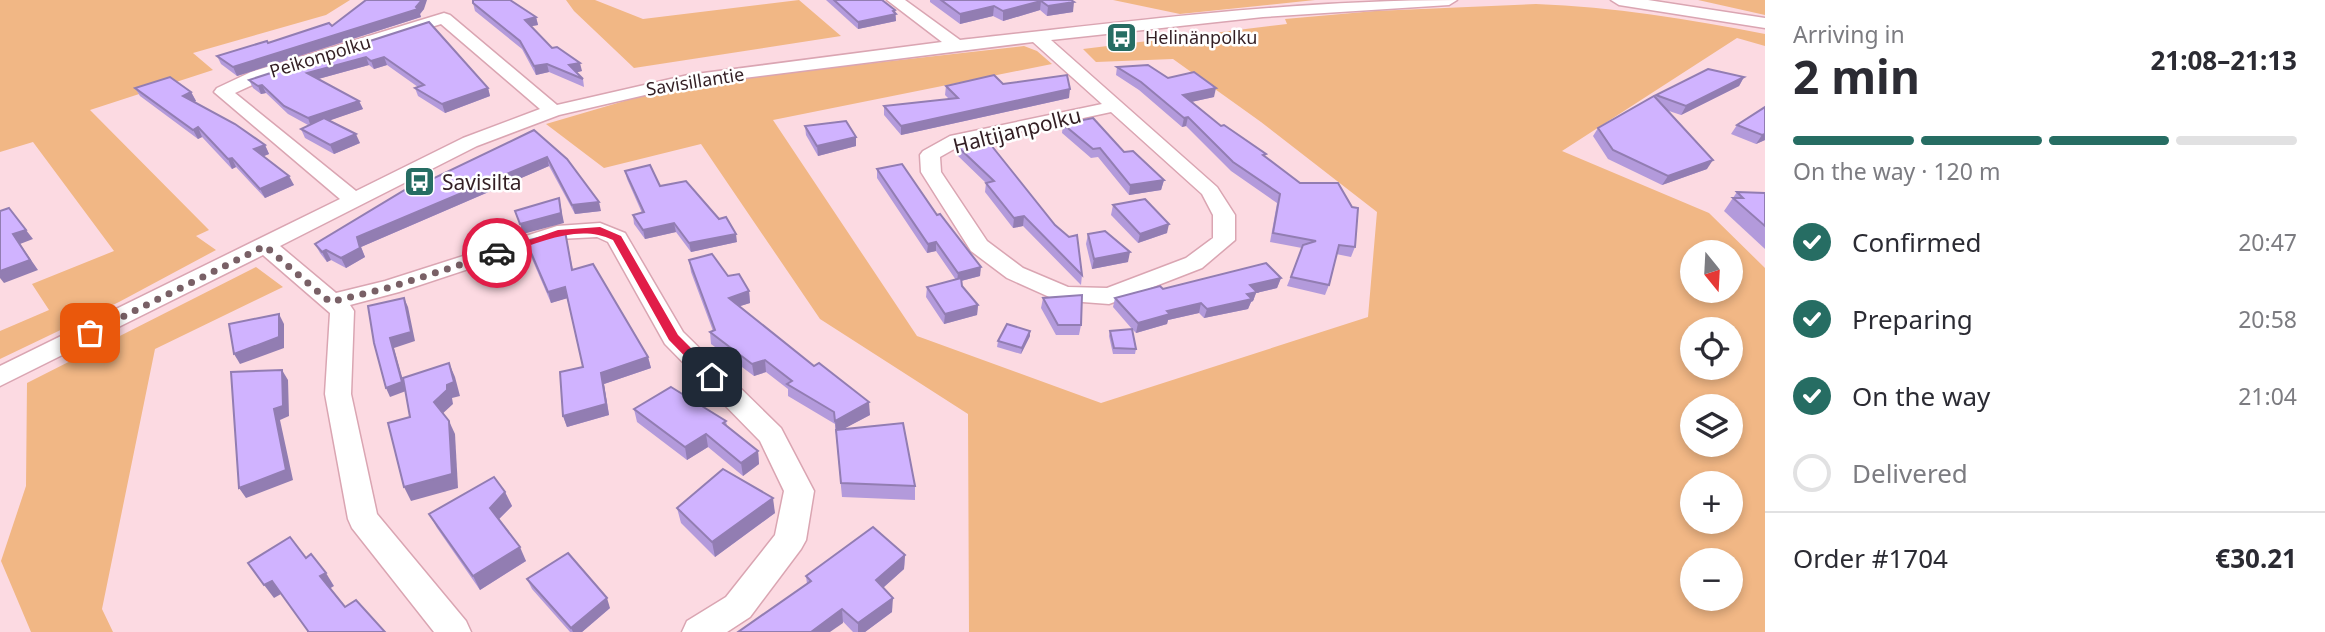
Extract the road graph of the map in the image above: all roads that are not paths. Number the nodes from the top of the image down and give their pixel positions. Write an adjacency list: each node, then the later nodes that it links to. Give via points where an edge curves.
1 (454, 0): 6 (street)
2 (927, 0): 5 (street)
3 (1449, 0): 8 (street, Savisillantie, via 1263,12)
4 (1619, 0): 7 (street)
5 (898, 2): 9 (street)
6 (444, 18): 11 (street); 12 (street, Peikonpolku, via 257,76 223,92)
7 (1765, 23)
8 (1039, 38): 9 (street, Savisillantie); 10 (street, Haltijanpolku)
9 (957, 46): 11 (street, Savisillantie, via 688,80)
10 (1116, 106): 10 (street, Haltijanpolku, via 957,140 930,155 931,172 979,246 1015,273 1064,295 1109,296 1195,263 1224,240 1224,215 1210,191)
11 (553, 111): 12 (street, Savisillantie, via 470,142)
12 (353, 199): 13 (street, Savisillantie)
13 (265, 246): 14 (street); 15 (street, Savisillantie)
14 (330, 302): 16 (street, via 342,311 338,394 363,519); 17 (street, via 558,233 600,230 617,238 674,338 771,435 799,491 790,541 738,607)
15 (0, 377)
16 (454, 632)
17 (699, 632)

